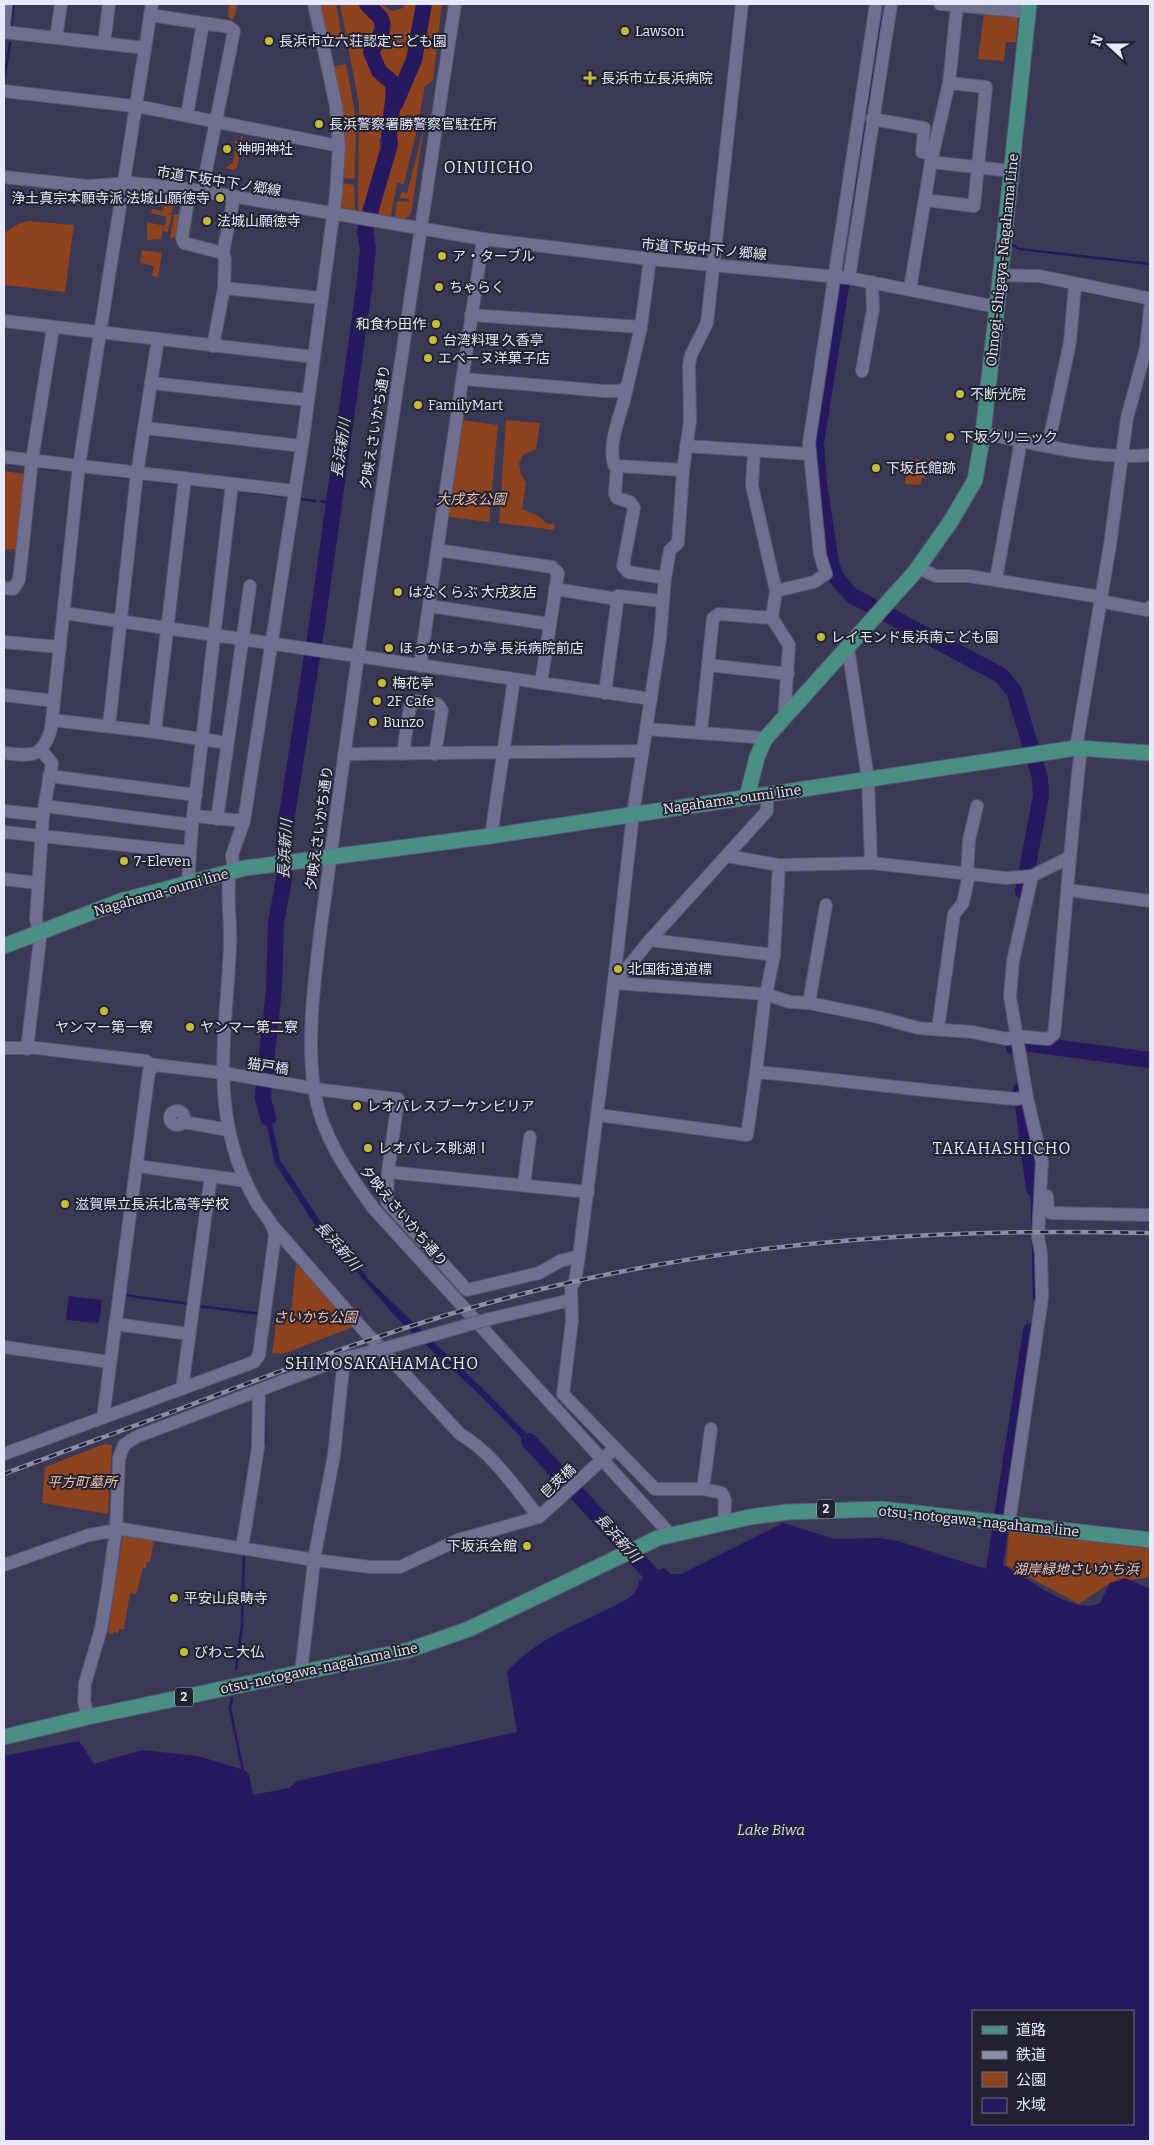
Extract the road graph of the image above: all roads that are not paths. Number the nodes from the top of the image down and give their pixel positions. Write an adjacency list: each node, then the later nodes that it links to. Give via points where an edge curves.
1 (6, 4): 14 (street)
2 (60, 4): 16 (street)
3 (109, 4): 17 (street)
4 (314, 4): 25 (street, via 336,106)
5 (455, 4): 35 (street, 夕映えさいかち通り)
6 (742, 4): 39 (street)
7 (876, 4): 40 (street)
8 (940, 4): 10 (street)
9 (889, 5): 23 (street)
10 (957, 6): 11 (street); 19 (street)
11 (1028, 8): 28 (main road, Ohnogi-Shigaya-Nagahama Line)
12 (151, 10): 13 (street); 18 (street)
13 (203, 23): 22 (street); 24 (street, via 230,27 234,33)
14 (4, 26)
15 (4, 32): 16 (street)
16 (56, 38): 17 (street)
17 (104, 43): 18 (street)
18 (145, 48): 21 (street)
19 (949, 82): 26 (street); 27 (street, via 986,87)
20 (4, 91): 21 (street)
21 (135, 106): 22 (street); 30 (street)
22 (187, 115): 24 (street)
23 (872, 119): 26 (street, via 924,128 922,152); 42 (street)
24 (216, 120): 25 (street); 31 (street)
25 (339, 146): 34 (street)
26 (932, 158): 27 (street); 33 (street)
27 (980, 168): 28 (street); 33 (street, via 974,206)
28 (1011, 171): 41 (main road, Ohnogi-Shigaya-Nagahama Line)
29 (4, 177): 30 (street, 市道下坂中下ノ郷線, via 88,186)
30 (122, 184): 31 (street, 市道下坂中下ノ郷線); 55 (street)
31 (196, 190): 32 (street, 市道下坂中下ノ郷線); 37 (street, via 182,236 184,243)
32 (234, 197): 34 (street, 市道下坂中下ノ郷線); 37 (street)
33 (926, 200): 46 (street)
34 (337, 215): 35 (street, 市道下坂中下ノ郷線); 47 (street)
35 (421, 228): 36 (street, 市道下坂中下ノ郷線); 107 (street, 夕映えさいかち通り)
36 (483, 239): 38 (street, 市道下坂中下ノ郷線); 51 (street)
37 (224, 253): 45 (street)
38 (650, 259): 39 (street, 市道下坂中下ノ郷線); 53 (street)
39 (713, 264): 40 (street, 市道下坂中下ノ郷線); 68 (street, via 706,323 691,354 690,421)
40 (835, 276): 42 (street, 市道下坂中下ノ郷線); 71 (street)
41 (999, 276): 44 (street, via 1039,276); 49 (main road, Ohnogi-Shigaya-Nagahama Line)
42 (848, 278): 43 (street, 市道下坂中下ノ郷線)
43 (872, 282): 46 (street, 市道下坂中下ノ郷線); 59 (street, via 873,309)
44 (1075, 285): 48 (street, via 1146,298); 69 (street, via 1070,342)
45 (224, 288): 47 (street); 57 (street)
46 (910, 289): 49 (street, 市道下坂中下ノ郷線)
47 (321, 298): 58 (street)
48 (1150, 302)
49 (998, 307): 65 (main road, Ohnogi-Shigaya-Nagahama Line)
50 (1150, 309): 74 (street, via 1146,348 1127,418)
51 (471, 315): 53 (street); 60 (street)
52 (4, 322): 54 (street)
53 (641, 327): 62 (street)
54 (52, 328): 55 (street); 75 (street)
55 (99, 333): 56 (street); 76 (street)
56 (158, 339): 57 (street); 61 (street)
57 (213, 346): 58 (street)
58 (314, 357): 63 (street)
59 (862, 371)
60 (463, 379): 62 (street, via 605,391 620,391); 83 (street)
61 (151, 383): 63 (street); 64 (street)
62 (627, 387): 77 (street, via 612,458)
63 (308, 400): 67 (street)
64 (145, 428): 67 (street); 79 (street)
65 (983, 433): 66 (street); 84 (main road, Ohnogi-Shigaya-Nagahama Line, via 975,480)
66 (1021, 441): 69 (street); 86 (street)
67 (302, 446): 82 (street)
68 (686, 446): 70 (street); 78 (street)
69 (1048, 446): 74 (street)
70 (754, 451): 71 (street); 90 (street, via 752,486)
71 (809, 454): 90 (street, via 820,555 826,574 814,582)
72 (1150, 455): 74 (street)
73 (4, 457): 75 (street)
74 (1124, 457): 91 (street)
75 (32, 460): 76 (street); 88 (street, via 20,580 13,589)
76 (79, 466): 79 (street); 96 (street)
77 (617, 466): 78 (street); 85 (street, via 615,494 634,508 623,566 628,572)
78 (683, 470): 85 (street, via 678,543 670,550)
79 (137, 473): 80 (street); 98 (street)
80 (185, 478): 81 (street); 100 (street)
81 (232, 484): 82 (street); 101 (street)
82 (295, 491): 104 (street)
83 (437, 550): 89 (street, via 552,567 558,573); 94 (street)
84 (918, 568): 86 (street, via 936,576); 106 (main road, Ohnogi-Shigaya-Nagahama Line)
85 (666, 578): 92 (street)
86 (996, 579): 91 (street)
87 (250, 586): 102 (street)
88 (4, 588)
89 (555, 589): 93 (street, via 611,598); 99 (street)
90 (776, 590): 97 (street)
91 (1100, 599): 95 (street, via 1147,610); 126 (street)
92 (662, 601): 93 (street, via 618,596); 115 (street)
93 (617, 603): 113 (street)
94 (429, 606): 99 (street); 108 (street)
95 (1150, 606)
96 (64, 613): 98 (street); 105 (street)
97 (772, 618): 109 (street, via 719,614 713,618); 110 (street, via 789,645)
98 (120, 621): 100 (street); 119 (street)
99 (550, 624): 112 (street)
100 (167, 628): 101 (street); 121 (street)
101 (214, 635): 102 (street); 123 (street)
102 (242, 639): 104 (street); 125 (street)
103 (4, 642): 105 (street)
104 (274, 643): 107 (street); 146 (street)
105 (60, 647): 116 (street)
106 (848, 648): 117 (main road, Ohnogi-Shigaya-Nagahama Line); 136 (street)
107 (351, 655): 108 (street); 132 (street, 夕映えさいかち通り)
108 (420, 666): 111 (street)
109 (708, 666): 110 (street); 122 (street)
110 (788, 674): 117 (street)
111 (514, 679): 112 (street); 130 (street)
112 (541, 683): 113 (street)
113 (605, 693): 115 (street)
114 (4, 695): 116 (street)
115 (650, 699): 120 (street)
116 (54, 701): 118 (street)
117 (784, 718): 124 (main road, Ohnogi-Shigaya-Nagahama Line)
118 (52, 720): 119 (street); 127 (street)
119 (108, 726): 121 (street)
120 (646, 728): 122 (street); 128 (street)
121 (155, 732): 123 (street)
122 (701, 732): 124 (street)
123 (202, 739): 125 (street); 138 (street)
124 (765, 740): 139 (main road, Ohnogi-Shigaya-Nagahama Line, via 756,757)
125 (227, 744): 144 (street)
126 (1079, 747): 131 (main road, Nagahama-oumi line); 136 (main road, Nagahama-oumi line); 153 (street)
127 (42, 750): 129 (street, via 28,756); 135 (street, via 52,763)
128 (643, 751): 130 (street); 143 (street)
129 (4, 753)
130 (504, 753): 134 (street); 148 (street)
131 (1150, 753)
132 (344, 754): 133 (street); 151 (street, 夕映えさいかち通り)
133 (403, 754): 134 (street); 134 (street, via 410,706 417,701 437,704 442,710)
134 (435, 754)
135 (49, 776): 138 (street); 142 (street)
136 (868, 779): 137 (main road, Nagahama-oumi line); 154 (street)
137 (767, 794): 139 (main road, Nagahama-oumi line); 152 (street, via 767,811)
138 (196, 795): 145 (street)
139 (747, 797): 143 (main road, Nagahama-oumi line)
140 (977, 806): 157 (street, via 969,840)
141 (4, 811): 142 (street)
142 (44, 811): 145 (street); 149 (street)
143 (633, 814): 148 (main road, Nagahama-oumi line); 169 (street)
144 (216, 819): 145 (street); 146 (street)
145 (193, 820): 150 (street)
146 (244, 821): 156 (street, via 232,855)
147 (4, 832): 149 (street)
148 (492, 836): 151 (main road, Nagahama-oumi line)
149 (42, 837): 150 (street); 160 (street)
150 (190, 852): 161 (street)
151 (330, 856): 156 (main road, Nagahama-oumi line); 179 (street, 夕映えさいかち通り, via 314,985)
152 (727, 856): 155 (street); 166 (street)
153 (1068, 858): 158 (street); 162 (street)
154 (871, 863): 155 (street); 157 (street)
155 (779, 865): 168 (street)
156 (236, 870): 161 (main road, Nagahama-oumi line); 178 (street, via 227,901 230,934)
157 (968, 874): 158 (street, via 1006,878); 172 (street, via 963,903 954,914)
158 (1028, 876): 173 (street, via 1010,997)
159 (4, 879): 160 (street)
160 (38, 883): 165 (street)
161 (188, 883): 165 (main road, Nagahama-oumi line, via 121,901)
162 (1068, 890): 163 (street); 173 (street, via 1054,1034 1048,1039)
163 (1150, 901)
164 (826, 905): 171 (street)
165 (38, 933): 167 (main road, Nagahama-oumi line); 175 (street, via 40,939)
166 (650, 940): 168 (street); 169 (street)
167 (4, 946)
168 (774, 956): 170 (street)
169 (614, 982): 170 (street); 181 (street)
170 (765, 994): 171 (street, via 790,1002); 177 (street)
171 (809, 1003): 172 (street, via 912,1027)
172 (938, 1029): 173 (street)
173 (1015, 1040): 180 (street)
174 (4, 1048): 175 (street, 猫戸橋)
175 (27, 1049): 176 (street, 猫戸橋, via 146,1061)
176 (153, 1066): 178 (street, 猫戸橋, via 158,1064); 186 (street, via 149,1071)
177 (756, 1072): 180 (street); 181 (street, via 746,1135)
178 (228, 1074): 179 (street, 猫戸橋); 183 (street)
179 (314, 1089): 187 (street, 猫戸橋, via 398,1099); 207 (street, 夕映えさいかち通り, via 324,1126 343,1167 374,1209)
180 (1023, 1098): 185 (street)
181 (598, 1116): 191 (street)
182 (183, 1122): 183 (street)
183 (229, 1130): 189 (street)
184 (530, 1137): 190 (street)
185 (1042, 1162): 192 (street, via 1051,1213); 211 (street, via 1038,1237 1042,1261 1040,1312)
186 (137, 1166): 188 (street); 196 (street)
187 (388, 1172): 190 (street); 194 (street, via 387,1202 467,1290 540,1273 560,1261)
188 (210, 1176): 189 (street); 197 (street)
189 (246, 1181): 193 (street)
190 (524, 1184): 191 (street)
191 (588, 1192): 194 (street)
192 (1150, 1215)
193 (272, 1224): 201 (street, via 275,1238 258,1357 254,1362); 209 (street, via 460,1434 476,1444)
194 (579, 1256): 195 (street)
195 (571, 1300): 199 (street, bridge); 205 (street, via 572,1321 563,1394)
196 (115, 1324): 197 (street); 200 (street)
197 (189, 1334): 201 (street)
198 (4, 1347): 200 (street)
199 (344, 1358): 202 (street); 216 (street, via 334,1455)
200 (110, 1362): 203 (street)
201 (182, 1389): 203 (street)
202 (260, 1391): 212 (street, via 136,1436 124,1445 119,1458); 215 (street, via 258,1448)
203 (103, 1418): 206 (street)
204 (711, 1429): 208 (street)
205 (615, 1448): 207 (street, 皀莢橋); 208 (street, via 655,1490)
206 (4, 1454)
207 (602, 1460): 209 (street, 皀莢橋); 213 (street, 夕映えさいかち通り)
208 (704, 1489): 210 (street, via 722,1493 725,1500)
209 (542, 1515): 216 (street, via 458,1540 400,1566 370,1567)
210 (724, 1522): 211 (main road, otsu-notogawa-nagahama line / 2, via 788,1512 882,1508); 213 (main road, otsu-notogawa-nagahama line / 2)
211 (1004, 1522): 214 (main road, otsu-notogawa-nagahama line / 2)
212 (116, 1529): 215 (street); 217 (street, via 90,1534); 219 (street, via 103,1623 84,1683)
213 (664, 1536): 218 (main road, otsu-notogawa-nagahama line / 2, via 469,1629 418,1647)
214 (1150, 1540)
215 (242, 1548): 216 (street)
216 (315, 1560): 218 (street)
217 (4, 1565)
218 (301, 1672): 219 (main road, otsu-notogawa-nagahama line / 2)
219 (88, 1717): 220 (main road, otsu-notogawa-nagahama line / 2)
220 (4, 1737)

